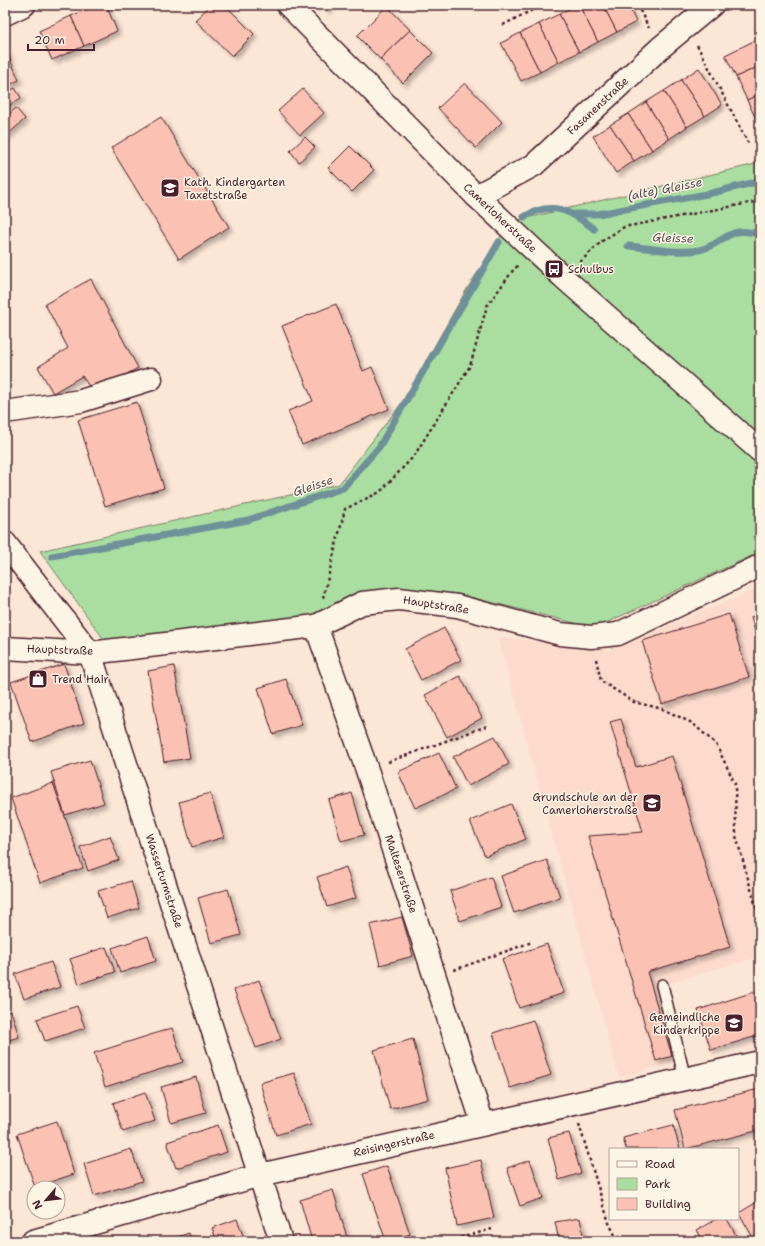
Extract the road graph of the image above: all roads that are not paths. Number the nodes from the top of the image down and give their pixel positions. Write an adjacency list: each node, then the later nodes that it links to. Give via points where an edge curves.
1 (24, 5): 4 (street)
2 (288, 5): 5 (street, Camerloherstraße)
3 (712, 5): 5 (street, Fasanenstraße, via 534,165)
4 (5, 14)
5 (476, 196): 8 (street, Camerloherstraße, via 564,278)
6 (151, 379): 7 (street, via 81,401)
7 (5, 412)
8 (760, 451)
9 (5, 543): 13 (street, Wasserturmstraße)
10 (760, 566): 11 (street, Hauptstraße, via 618,634 591,637 560,634 457,606 399,598 362,603)
11 (316, 626): 13 (street, Hauptstraße); 17 (street, Malteserstraße, via 367,770)
12 (5, 648): 13 (street, Hauptstraße)
13 (90, 653): 18 (street, Wasserturmstraße)
14 (662, 985): 16 (lane)
15 (760, 1062): 16 (street, Reisingerstraße)
16 (685, 1079): 17 (street, Reisingerstraße)
17 (483, 1124): 18 (street, Reisingerstraße)
18 (260, 1175): 19 (street, Reisingerstraße); 20 (street, Wasserturmstraße)
19 (33, 1241)
20 (281, 1241)

